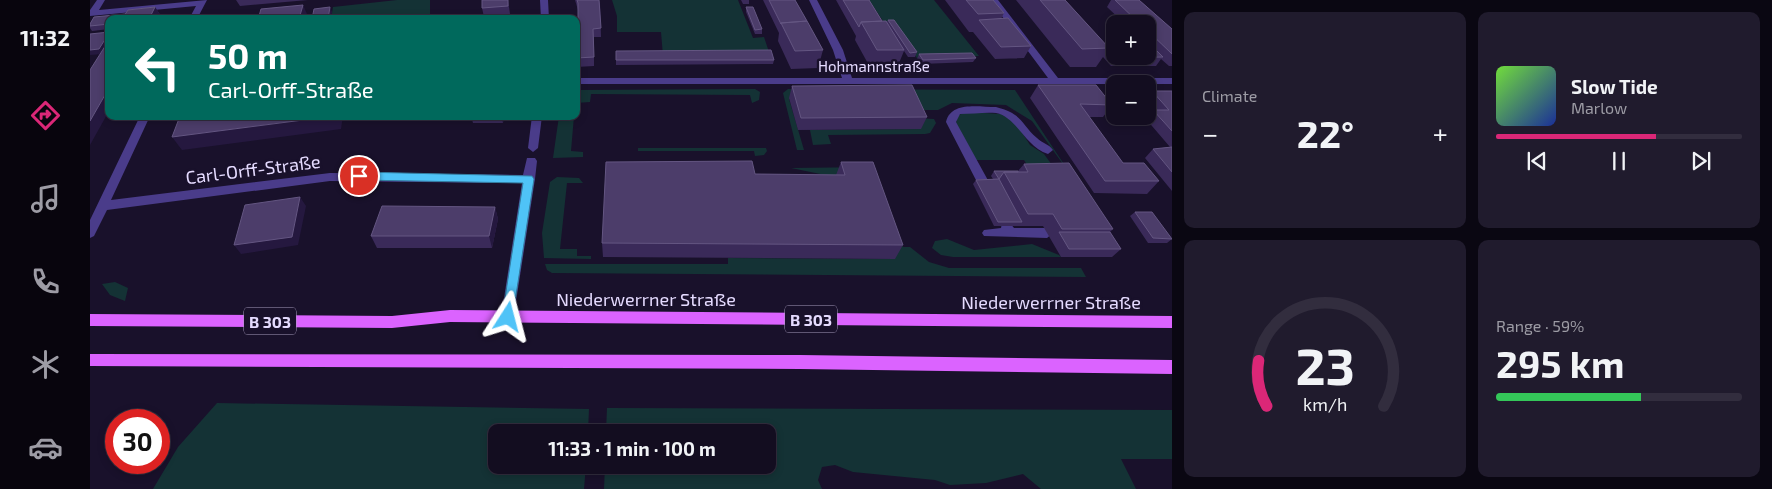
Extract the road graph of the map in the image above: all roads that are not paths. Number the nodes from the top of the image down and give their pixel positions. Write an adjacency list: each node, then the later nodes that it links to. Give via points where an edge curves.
1 (101, 0): 6 (street)
2 (544, 0): 8 (street)
3 (813, 0): 10 (street, via 838,50)
4 (994, 0): 11 (street)
5 (202, 1): 6 (street); 7 (street)
6 (91, 13)
7 (195, 15)
8 (545, 15)
9 (580, 81): 10 (street, Hohmannstraße)
10 (848, 81): 11 (street, Hohmannstraße)
11 (1055, 81): 12 (street, Hohmannstraße)
12 (1172, 81)
13 (143, 120): 20 (street)
14 (536, 120): 15 (street)
15 (533, 148)
16 (1048, 150): 19 (street, via 1033,141 1006,113 996,110 958,111 950,122)
17 (531, 161): 18 (street)
18 (528, 179): 20 (street, Carl-Orff-Straße, via 330,177); 24 (street)
19 (984, 184)
20 (102, 206): 21 (street)
21 (90, 233)
22 (988, 233): 23 (street, via 1008,230)
23 (1047, 233)
24 (508, 317): 25 (main road, Niederwerrner Straße / B 303, via 450,316 392,322); 26 (main road, Niederwerrner Straße / B 303)
25 (90, 320)
26 (1172, 322)
27 (90, 360): 28 (main road, B 303, via 800,362)
28 (1172, 367)

